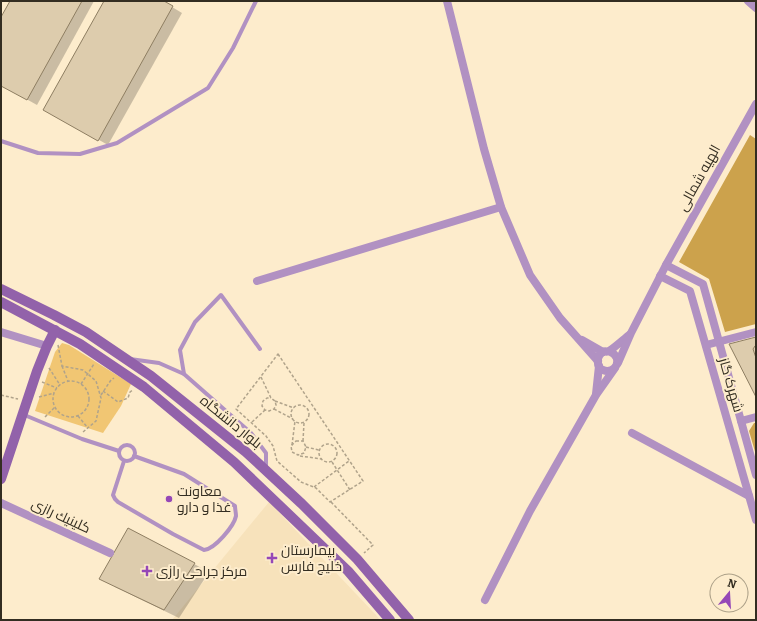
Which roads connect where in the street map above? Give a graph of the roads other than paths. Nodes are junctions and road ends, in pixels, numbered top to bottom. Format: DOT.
graph roads {
  1 [pos="256,1"];
  2 [pos="447,1"];
  3 [pos="748,1"];
  4 [pos="756,8"];
  5 [pos="756,104"];
  6 [pos="1,141"];
  7 [pos="501,207"];
  8 [pos="666,265"];
  9 [pos="660,276"];
  10 [pos="257,281"];
  11 [pos="1,289"];
  12 [pos="1,302"];
  13 [pos="55,330"];
  14 [pos="1,332"];
  15 [pos="756,332"];
  16 [pos="631,333"];
  17 [pos="578,338"];
  18 [pos="719,342"];
  19 [pos="47,346"];
  20 [pos="706,346"];
  21 [pos="260,349"];
  22 [pos="606,351"];
  23 [pos="124,358"];
  24 [pos="598,364"];
  25 [pos="616,366"];
  26 [pos="184,374"];
  27 [pos="596,395"];
  28 [pos="22,414"];
  29 [pos="756,417"];
  30 [pos="741,421"];
  31 [pos="632,433"];
  32 [pos="119,451"];
  33 [pos="134,456"];
  34 [pos="124,461"];
  35 [pos="266,470"];
  36 [pos="756,475"];
  37 [pos="1,479"];
  38 [pos="749,496"];
  39 [pos="1,503"];
  40 [pos="756,520"];
  41 [pos="110,553"];
  42 [pos="485,600"];
  43 [pos="390,620"];
  44 [pos="409,620"];
  1 -- 6 [label="lane"];
  2 -- 7 [label="street"];
  3 -- 4 [label="street"];
  5 -- 8 [label="street, الهیه شمالی"];
  7 -- 10 [label="street"];
  7 -- 17 [label="street"];
  8 -- 9 [label="street, الهیه شمالی"];
  8 -- 18 [label="street, شهرک گاز"];
  9 -- 16 [label="street, الهیه شمالی"];
  9 -- 20 [label="street, شهرک گاز"];
  11 -- 23 [label="main road, بلوار دانشگاه"];
  12 -- 13 [label="main road, بلوار دانشگاه"];
  13 -- 19 [label="main road"];
  13 -- 43 [label="main road, بلوار دانشگاه"];
  14 -- 19 [label="street"];
  15 -- 18 [label="street"];
  16 -- 22 [label="street"];
  16 -- 25 [label="street, الهیه شمالی"];
  17 -- 22 [label="street"];
  17 -- 24 [label="street"];
  18 -- 20 [label="street"];
  18 -- 30 [label="street, شهرک گاز"];
  19 -- 28 [label="main road"];
  20 -- 38 [label="street, شهرک گاز"];
  21 -- 26 [label="lane"];
  22 -- 24 [label="street"];
  22 -- 25 [label="street"];
  23 -- 26 [label="lane"];
  23 -- 35 [label="main road, بلوار دانشگاه"];
  24 -- 25 [label="street"];
  24 -- 27 [label="street"];
  25 -- 27 [label="street, الهیه شمالی"];
  26 -- 35 [label="lane"];
  27 -- 42 [label="street"];
  28 -- 32 [label="lane"];
  28 -- 37 [label="main road"];
  29 -- 30 [label="street, شهرک گاز"];
  30 -- 36 [label="street, شهرک گاز"];
  31 -- 38 [label="street"];
  32 -- 33 [label="lane"];
  32 -- 34 [label="lane"];
  33 -- 34 [label="lane"];
  33 -- 34 [label="lane"];
  35 -- 44 [label="main road, بلوار دانشگاه"];
  38 -- 40 [label="street, شهرک گاز"];
  39 -- 41 [label="street, كلينيك رازی"];
}
